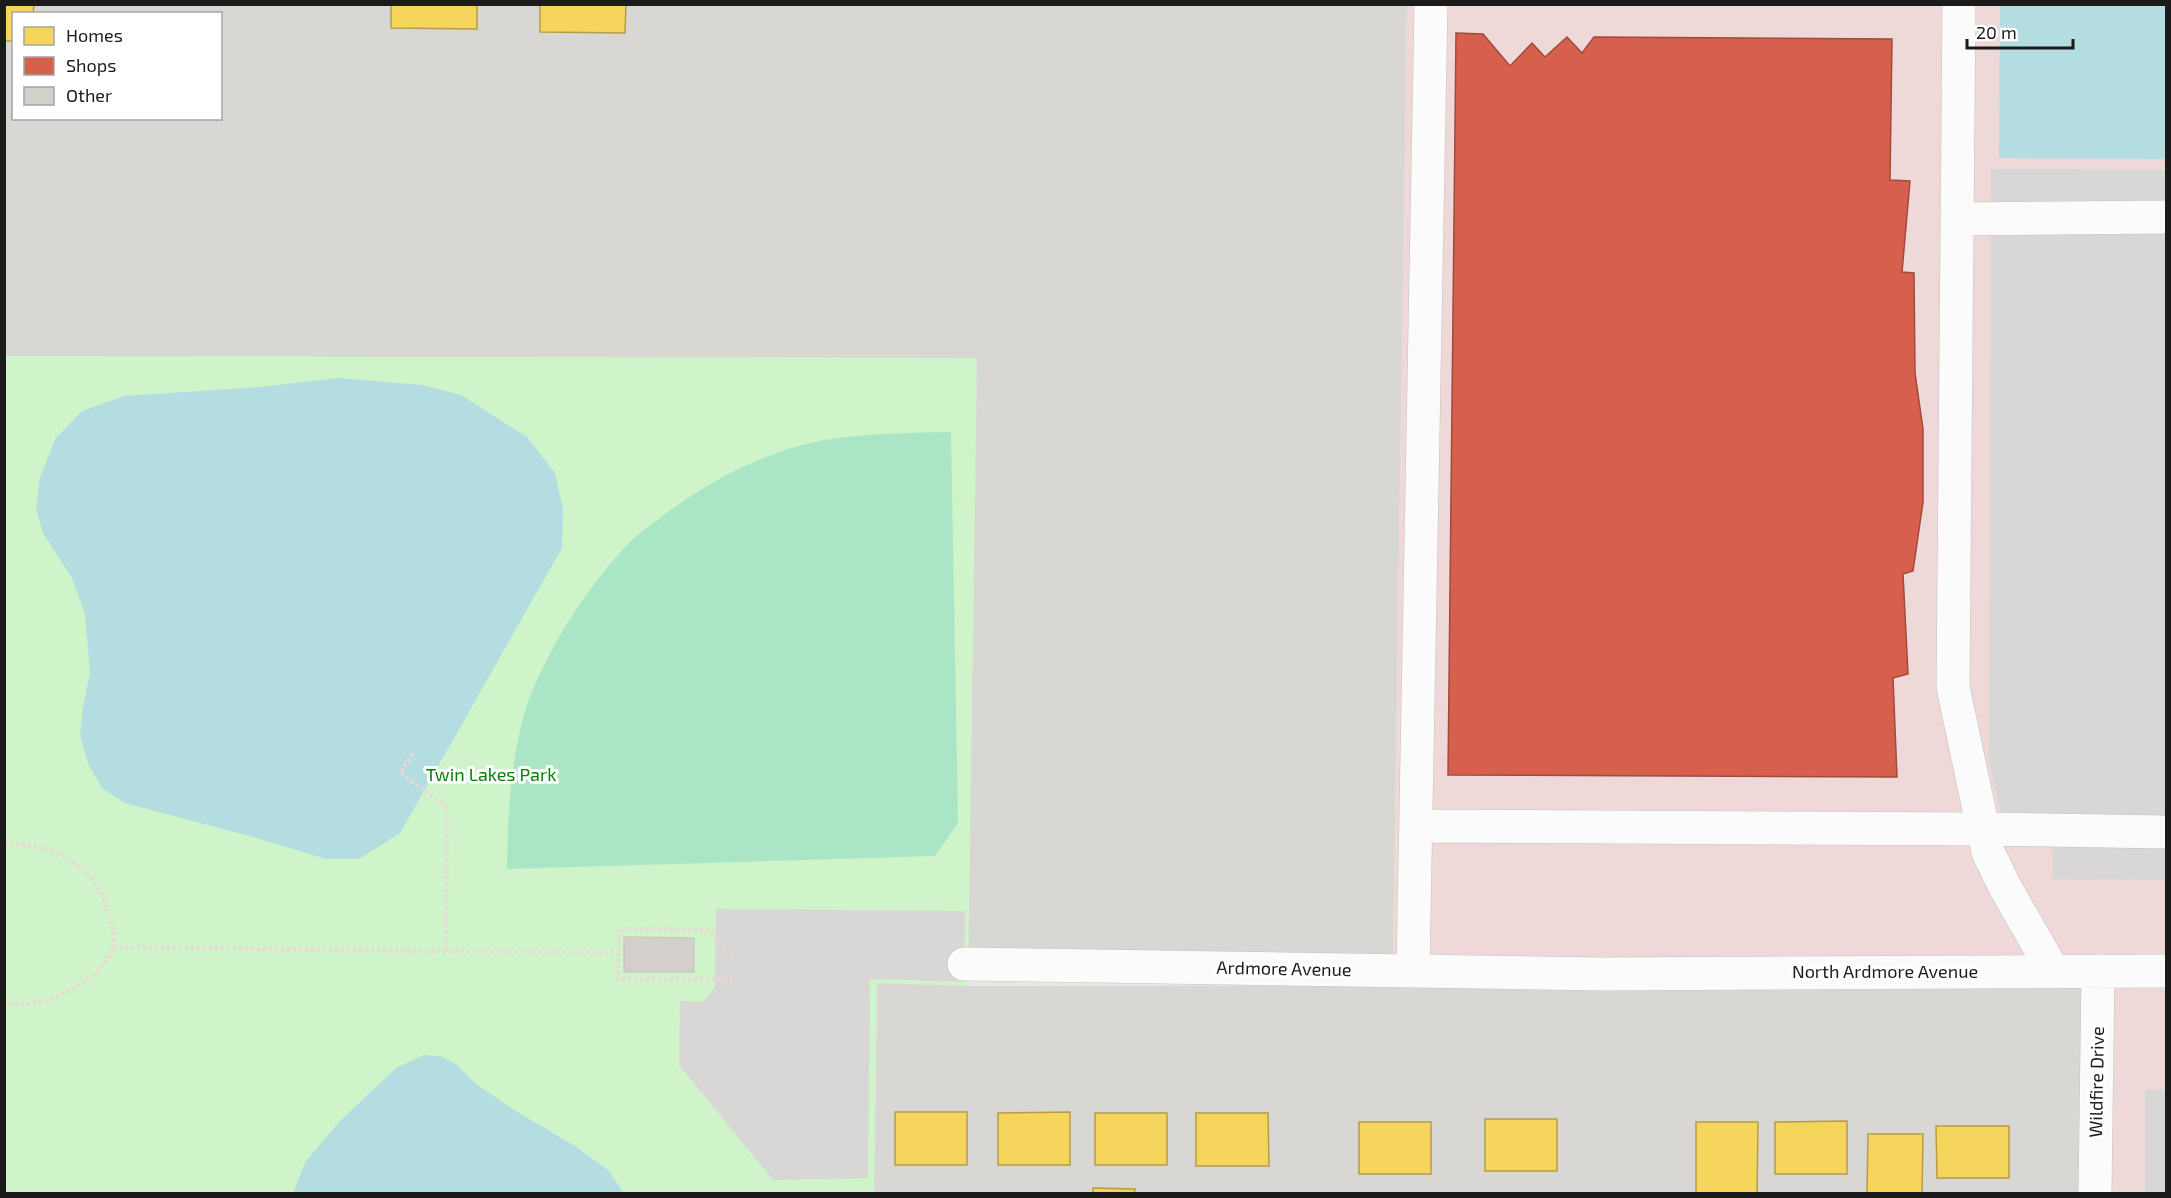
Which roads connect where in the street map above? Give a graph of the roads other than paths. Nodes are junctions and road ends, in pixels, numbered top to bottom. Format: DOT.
graph roads {
  1 [pos="1431,4"];
  2 [pos="1959,4"];
  3 [pos="2166,217"];
  4 [pos="1957,219"];
  5 [pos="1416,826"];
  6 [pos="1982,829"];
  7 [pos="2166,832"];
  8 [pos="964,964"];
  9 [pos="1413,971"];
  10 [pos="2053,971"];
  11 [pos="2098,971"];
  12 [pos="2166,971"];
  13 [pos="1604,974"];
  14 [pos="2095,1194"];
  1 -- 5 [label="street"];
  2 -- 4 [label="street"];
  3 -- 4 [label="street"];
  4 -- 6 [label="street"];
  5 -- 6 [label="street"];
  5 -- 9 [label="street"];
  6 -- 7 [label="street"];
  6 -- 10 [label="street"];
  8 -- 9 [label="street, Ardmore Avenue"];
  9 -- 13 [label="street, Ardmore Avenue"];
  10 -- 11 [label="street, North Ardmore Avenue"];
  10 -- 13 [label="street, North Ardmore Avenue"];
  11 -- 12 [label="street, North Ardmore Avenue"];
  11 -- 14 [label="street, Wildfire Drive"];
}
